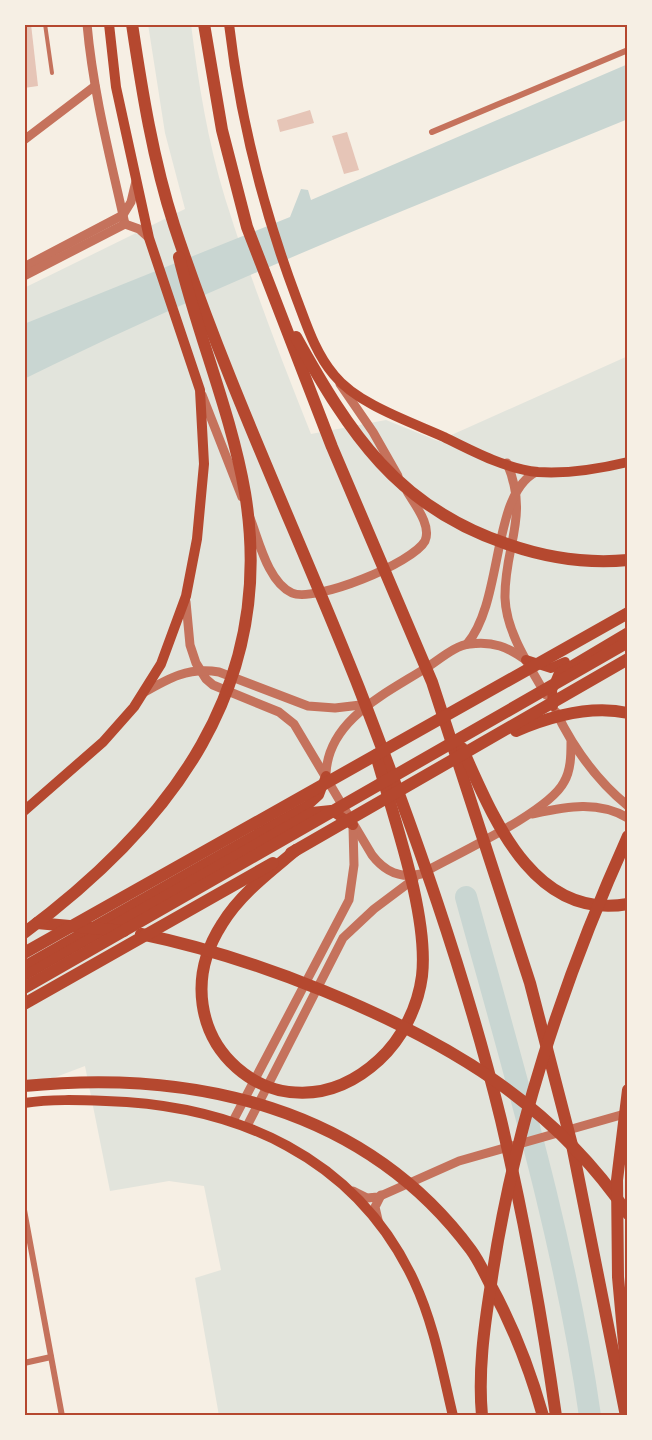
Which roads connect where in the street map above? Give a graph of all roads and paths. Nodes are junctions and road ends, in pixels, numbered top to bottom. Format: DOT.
graph roads {
  1 [pos="45,24"];
  2 [pos="87,24"];
  3 [pos="109,24"];
  4 [pos="132,24"];
  5 [pos="204,24"];
  6 [pos="229,24"];
  7 [pos="628,50"];
  8 [pos="52,73"];
  9 [pos="95,86"];
  10 [pos="432,132"];
  11 [pos="24,140"];
  12 [pos="136,179"];
  13 [pos="124,219"];
  14 [pos="173,223"];
  15 [pos="149,238"];
  16 [pos="24,267"];
  17 [pos="24,276"];
  18 [pos="274,299"];
  19 [pos="334,376"];
  20 [pos="200,390"];
  21 [pos="628,462"];
  22 [pos="507,463"];
  23 [pos="536,472"];
  24 [pos="516,489"];
  25 [pos="628,560"];
  26 [pos="186,596"];
  27 [pos="628,613"];
  28 [pos="628,626"];
  29 [pos="628,632"];
  30 [pos="628,642"];
  31 [pos="467,644"];
  32 [pos="628,659"];
  33 [pos="526,660"];
  34 [pos="200,671"];
  35 [pos="432,682"];
  36 [pos="358,687"];
  37 [pos="142,694"];
  38 [pos="369,704"];
  39 [pos="553,706"];
  40 [pos="628,713"];
  41 [pos="571,742"];
  42 [pos="477,748"];
  43 [pos="326,776"];
  44 [pos="628,806"];
  45 [pos="24,811"];
  46 [pos="527,815"];
  47 [pos="628,818"];
  48 [pos="353,825"];
  49 [pos="628,836"];
  50 [pos="296,850"];
  51 [pos="421,874"];
  52 [pos="628,904"];
  53 [pos="24,923"];
  54 [pos="24,933"];
  55 [pos="24,953"];
  56 [pos="24,966"];
  57 [pos="24,976"];
  58 [pos="24,988"];
  59 [pos="24,1004"];
  60 [pos="24,1086"];
  61 [pos="628,1090"];
  62 [pos="24,1103"];
  63 [pos="628,1108"];
  64 [pos="628,1113"];
  65 [pos="233,1121"];
  66 [pos="248,1126"];
  67 [pos="560,1129"];
  68 [pos="349,1189"];
  69 [pos="378,1197"];
  70 [pos="24,1210"];
  71 [pos="628,1214"];
  72 [pos="380,1224"];
  73 [pos="51,1357"];
  74 [pos="24,1363"];
  75 [pos="628,1387"];
  76 [pos="62,1416"];
  77 [pos="453,1416"];
  78 [pos="482,1416"];
  79 [pos="543,1416"];
  80 [pos="556,1416"];
  81 [pos="626,1416"];
  1 -- 8 [label="lane"];
  2 -- 9 [label="street"];
  3 -- 12 [label="main road"];
  4 -- 14 [label="highway"];
  5 -- 18 [label="highway"];
  6 -- 19 [label="main road"];
  7 -- 10 [label="street"];
  9 -- 11 [label="street"];
  9 -- 13 [label="street"];
  12 -- 13 [label="street"];
  12 -- 15 [label="main road"];
  13 -- 15 [label="street"];
  13 -- 16 [label="street"];
  13 -- 17 [label="street"];
  14 -- 36 [label="highway"];
  14 -- 54 [label="highway"];
  15 -- 20 [label="main road"];
  18 -- 25 [label="highway"];
  18 -- 35 [label="highway"];
  19 -- 20 [label="street"];
  19 -- 22 [label="main road"];
  20 -- 26 [label="main road"];
  21 -- 23 [label="main road"];
  22 -- 23 [label="main road"];
  22 -- 24 [label="street"];
  23 -- 24 [label="street"];
  24 -- 31 [label="street"];
  24 -- 33 [label="street"];
  26 -- 34 [label="street"];
  26 -- 37 [label="main road"];
  27 -- 55 [label="highway"];
  28 -- 33 [label="main road"];
  29 -- 39 [label="main road"];
  30 -- 58 [label="highway"];
  31 -- 33 [label="street"];
  31 -- 38 [label="street"];
  32 -- 42 [label="highway"];
  33 -- 39 [label="street"];
  34 -- 37 [label="street"];
  34 -- 38 [label="street"];
  34 -- 43 [label="street"];
  35 -- 52 [label="highway"];
  35 -- 81 [label="highway"];
  36 -- 50 [label="highway"];
  36 -- 80 [label="highway"];
  37 -- 45 [label="main road"];
  38 -- 43 [label="street"];
  39 -- 41 [label="street"];
  40 -- 42 [label="highway"];
  41 -- 44 [label="street"];
  41 -- 46 [label="street"];
  42 -- 50 [label="highway"];
  43 -- 48 [label="street"];
  43 -- 56 [label="main road"];
  46 -- 47 [label="street"];
  46 -- 51 [label="street"];
  48 -- 51 [label="street"];
  48 -- 57 [label="main road"];
  48 -- 65 [label="street"];
  49 -- 78 [label="highway"];
  50 -- 59 [label="highway"];
  51 -- 66 [label="street"];
  53 -- 71 [label="highway"];
  60 -- 79 [label="highway"];
  61 -- 75 [label="highway"];
  62 -- 65 [label="main road"];
  63 -- 67 [label="street"];
  64 -- 67 [label="street"];
  65 -- 66 [label="main road"];
  66 -- 68 [label="main road"];
  67 -- 69 [label="street"];
  68 -- 69 [label="street"];
  68 -- 72 [label="main road"];
  69 -- 72 [label="street"];
  70 -- 73 [label="street"];
  72 -- 77 [label="main road"];
  73 -- 74 [label="street"];
  73 -- 76 [label="street"];
}
